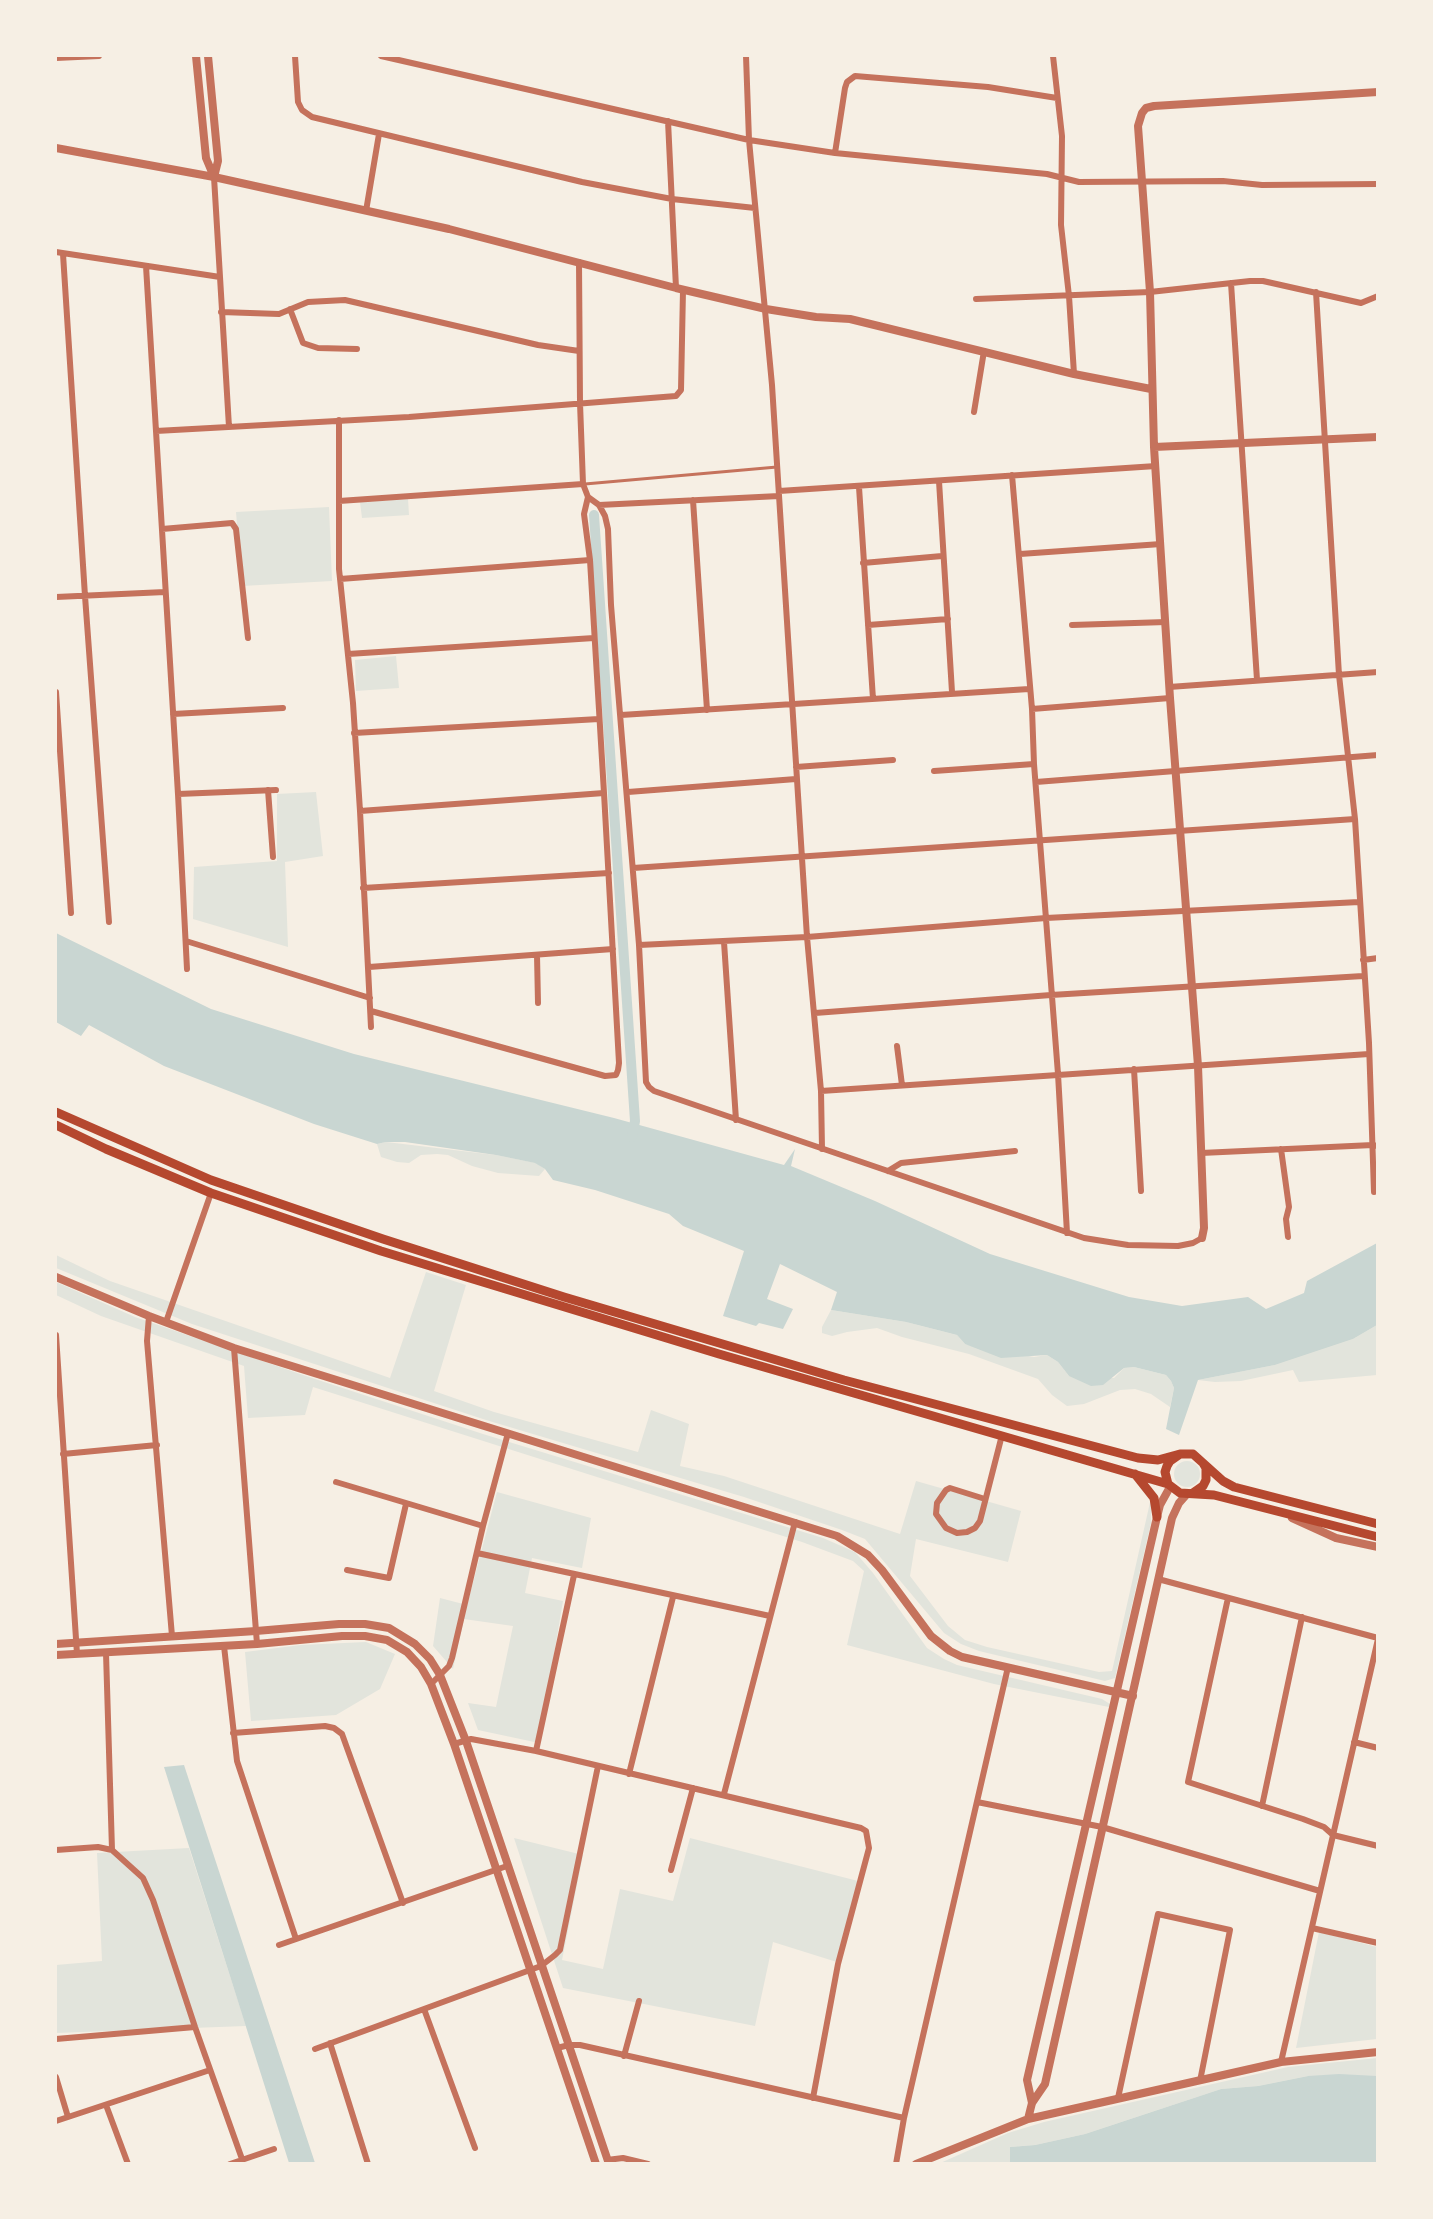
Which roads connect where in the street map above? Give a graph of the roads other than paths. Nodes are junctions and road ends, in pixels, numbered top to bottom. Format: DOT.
graph roads {
  1 [pos="99,56"];
  2 [pos="196,56"];
  3 [pos="208,56"];
  4 [pos="295,56"];
  5 [pos="381,56"];
  6 [pos="746,56"];
  7 [pos="1053,56"];
  8 [pos="56,58"];
  9 [pos="1377,92"];
  10 [pos="1057,98"];
  11 [pos="668,121"];
  12 [pos="379,134"];
  13 [pos="749,140"];
  14 [pos="56,148"];
  15 [pos="835,153"];
  16 [pos="214,177"];
  17 [pos="1063,178"];
  18 [pos="1143,183"];
  19 [pos="1377,184"];
  20 [pos="672,199"];
  21 [pos="755,207"];
  22 [pos="366,211"];
  23 [pos="56,252"];
  24 [pos="63,254"];
  25 [pos="579,262"];
  26 [pos="146,266"];
  27 [pos="220,277"];
  28 [pos="1231,283"];
  29 [pos="679,289"];
  30 [pos="1150,292"];
  31 [pos="1316,292"];
  32 [pos="1069,296"];
  33 [pos="1377,296"];
  34 [pos="976,299"];
  35 [pos="290,309"];
  36 [pos="766,309"];
  37 [pos="221,312"];
  38 [pos="357,349"];
  39 [pos="579,351"];
  40 [pos="984,351"];
  41 [pos="1074,374"];
  42 [pos="1151,389"];
  43 [pos="580,403"];
  44 [pos="974,412"];
  45 [pos="339,420"];
  46 [pos="229,427"];
  47 [pos="156,431"];
  48 [pos="1377,437"];
  49 [pos="1325,440"];
  50 [pos="1241,444"];
  51 [pos="1154,447"];
  52 [pos="1156,466"];
  53 [pos="777,467"];
  54 [pos="1012,475"];
  55 [pos="939,481"];
  56 [pos="583,484"];
  57 [pos="859,486"];
  58 [pos="779,494"];
  59 [pos="588,497"];
  60 [pos="693,500"];
  61 [pos="339,501"];
  62 [pos="599,505"];
  63 [pos="162,529"];
  64 [pos="1161,544"];
  65 [pos="1020,554"];
  66 [pos="942,556"];
  67 [pos="590,560"];
  68 [pos="863,564"];
  69 [pos="340,579"];
  70 [pos="165,592"];
  71 [pos="85,596"];
  72 [pos="56,597"];
  73 [pos="948,619"];
  74 [pos="1166,622"];
  75 [pos="868,625"];
  76 [pos="1072,625"];
  77 [pos="248,638"];
  78 [pos="594,638"];
  79 [pos="348,654"];
  80 [pos="1377,672"];
  81 [pos="1339,675"];
  82 [pos="1257,681"];
  83 [pos="1169,687"];
  84 [pos="1029,688"];
  85 [pos="56,692"];
  86 [pos="952,692"];
  87 [pos="1170,698"];
  88 [pos="873,699"];
  89 [pos="792,703"];
  90 [pos="283,708"];
  91 [pos="1032,708"];
  92 [pos="707,710"];
  93 [pos="173,714"];
  94 [pos="621,715"];
  95 [pos="599,719"];
  96 [pos="354,733"];
  97 [pos="57,748"];
  98 [pos="1377,755"];
  99 [pos="1346,756"];
  100 [pos="893,760"];
  101 [pos="1034,764"];
  102 [pos="796,767"];
  103 [pos="934,771"];
  104 [pos="1175,772"];
  105 [pos="796,779"];
  106 [pos="1036,782"];
  107 [pos="268,790"];
  108 [pos="276,790"];
  109 [pos="628,792"];
  110 [pos="604,793"];
  111 [pos="178,794"];
  112 [pos="360,811"];
  113 [pos="1355,819"];
  114 [pos="1179,832"];
  115 [pos="1039,842"];
  116 [pos="273,857"];
  117 [pos="803,858"];
  118 [pos="633,868"];
  119 [pos="609,873"];
  120 [pos="363,888"];
  121 [pos="1359,902"];
  122 [pos="1186,911"];
  123 [pos="71,913"];
  124 [pos="1046,918"];
  125 [pos="109,922"];
  126 [pos="807,937"];
  127 [pos="186,941"];
  128 [pos="724,942"];
  129 [pos="639,945"];
  130 [pos="613,949"];
  131 [pos="537,955"];
  132 [pos="1377,958"];
  133 [pos="1363,960"];
  134 [pos="369,967"];
  135 [pos="187,969"];
  136 [pos="1363,976"];
  137 [pos="1192,988"];
  138 [pos="1051,995"];
  139 [pos="370,998"];
  140 [pos="538,1003"];
  141 [pos="371,1011"];
  142 [pos="815,1013"];
  143 [pos="371,1027"];
  144 [pos="1377,1042"];
  145 [pos="1369,1043"];
  146 [pos="897,1046"];
  147 [pos="1369,1054"];
  148 [pos="1198,1066"];
  149 [pos="1134,1069"];
  150 [pos="1058,1074"];
  151 [pos="902,1085"];
  152 [pos="820,1091"];
  153 [pos="56,1112"];
  154 [pos="736,1120"];
  155 [pos="56,1125"];
  156 [pos="1375,1145"];
  157 [pos="822,1149"];
  158 [pos="1281,1149"];
  159 [pos="1015,1151"];
  160 [pos="1201,1153"];
  161 [pos="888,1171"];
  162 [pos="1141,1191"];
  163 [pos="1374,1192"];
  164 [pos="211,1193"];
  165 [pos="1067,1233"];
  166 [pos="1288,1237"];
  167 [pos="1202,1238"];
  168 [pos="56,1277"];
  169 [pos="149,1316"];
  170 [pos="166,1322"];
  171 [pos="56,1335"];
  172 [pos="234,1348"];
  173 [pos="58,1426"];
  174 [pos="508,1433"];
  175 [pos="1002,1435"];
  176 [pos="157,1445"];
  177 [pos="63,1454"];
  178 [pos="1180,1454"];
  179 [pos="1203,1462"];
  180 [pos="1135,1474"];
  181 [pos="336,1482"];
  182 [pos="1169,1485"];
  183 [pos="1190,1494"];
  184 [pos="985,1499"];
  185 [pos="406,1504"];
  186 [pos="1274,1510"];
  187 [pos="1157,1516"];
  188 [pos="795,1522"];
  189 [pos="1377,1524"];
  190 [pos="483,1526"];
  191 [pos="1377,1536"];
  192 [pos="1377,1547"];
  193 [pos="477,1553"];
  194 [pos="347,1570"];
  195 [pos="574,1575"];
  196 [pos="1158,1579"];
  197 [pos="673,1597"];
  198 [pos="1228,1598"];
  199 [pos="770,1616"];
  200 [pos="1302,1617"];
  201 [pos="255,1631"];
  202 [pos="172,1636"];
  203 [pos="1377,1639"];
  204 [pos="76,1642"];
  205 [pos="56,1644"];
  206 [pos="256,1644"];
  207 [pos="224,1646"];
  208 [pos="1376,1649"];
  209 [pos="105,1653"];
  210 [pos="77,1654"];
  211 [pos="56,1655"];
  212 [pos="1008,1667"];
  213 [pos="440,1675"];
  214 [pos="431,1684"];
  215 [pos="1116,1691"];
  216 [pos="1133,1696"];
  217 [pos="233,1733"];
  218 [pos="466,1741"];
  219 [pos="1354,1742"];
  220 [pos="454,1744"];
  221 [pos="1377,1748"];
  222 [pos="536,1751"];
  223 [pos="598,1766"];
  224 [pos="629,1773"];
  225 [pos="693,1788"];
  226 [pos="724,1794"];
  227 [pos="977,1802"];
  228 [pos="1262,1806"];
  229 [pos="1085,1824"];
  230 [pos="1102,1827"];
  231 [pos="1333,1835"];
  232 [pos="1377,1846"];
  233 [pos="56,1850"];
  234 [pos="112,1850"];
  235 [pos="507,1866"];
  236 [pos="497,1869"];
  237 [pos="671,1870"];
  238 [pos="1320,1891"];
  239 [pos="403,1903"];
  240 [pos="1312,1928"];
  241 [pos="296,1938"];
  242 [pos="1377,1943"];
  243 [pos="279,1945"];
  244 [pos="541,1966"];
  245 [pos="530,1970"];
  246 [pos="639,2001"];
  247 [pos="424,2009"];
  248 [pos="195,2027"];
  249 [pos="56,2040"];
  250 [pos="330,2043"];
  251 [pos="569,2045"];
  252 [pos="557,2048"];
  253 [pos="315,2049"];
  254 [pos="1377,2052"];
  255 [pos="624,2056"];
  256 [pos="1281,2062"];
  257 [pos="210,2070"];
  258 [pos="56,2077"];
  259 [pos="1200,2081"];
  260 [pos="813,2098"];
  261 [pos="1118,2098"];
  262 [pos="1032,2103"];
  263 [pos="106,2105"];
  264 [pos="68,2117"];
  265 [pos="904,2118"];
  266 [pos="1028,2119"];
  267 [pos="56,2121"];
  268 [pos="475,2148"];
  269 [pos="274,2149"];
  270 [pos="242,2159"];
  271 [pos="608,2162"];
  272 [pos="128,2163"];
  273 [pos="230,2163"];
  274 [pos="368,2163"];
  275 [pos="596,2163"];
  276 [pos="648,2163"];
  277 [pos="896,2163"];
  278 [pos="916,2163"];
  1 -- 8 [label="street"];
  2 -- 16 [label="street"];
  3 -- 16 [label="street"];
  4 -- 12 [label="street"];
  5 -- 11 [label="street"];
  6 -- 13 [label="street"];
  7 -- 10 [label="street"];
  9 -- 18 [label="street"];
  10 -- 15 [label="street"];
  10 -- 17 [label="street"];
  11 -- 13 [label="street"];
  11 -- 20 [label="street"];
  12 -- 20 [label="street"];
  12 -- 22 [label="street"];
  13 -- 15 [label="street"];
  13 -- 21 [label="street"];
  14 -- 16 [label="street"];
  15 -- 17 [label="street"];
  16 -- 22 [label="street"];
  16 -- 27 [label="street"];
  17 -- 18 [label="street"];
  17 -- 32 [label="street"];
  18 -- 19 [label="street"];
  18 -- 30 [label="street"];
  20 -- 21 [label="street"];
  20 -- 29 [label="street"];
  21 -- 36 [label="street"];
  22 -- 25 [label="street"];
  23 -- 24 [label="street"];
  24 -- 26 [label="street"];
  24 -- 71 [label="street"];
  25 -- 29 [label="street"];
  25 -- 39 [label="street"];
  26 -- 27 [label="street"];
  26 -- 47 [label="street"];
  27 -- 37 [label="street"];
  28 -- 30 [label="street"];
  28 -- 31 [label="street"];
  28 -- 50 [label="street"];
  29 -- 36 [label="street"];
  29 -- 43 [label="street"];
  30 -- 32 [label="street"];
  30 -- 42 [label="street"];
  31 -- 33 [label="street"];
  31 -- 49 [label="street"];
  32 -- 34 [label="street"];
  32 -- 41 [label="street"];
  35 -- 37 [label="street"];
  35 -- 38 [label="street"];
  35 -- 39 [label="street"];
  36 -- 40 [label="street"];
  36 -- 53 [label="street"];
  37 -- 46 [label="street"];
  39 -- 43 [label="street"];
  40 -- 41 [label="street"];
  40 -- 44 [label="street"];
  41 -- 42 [label="street"];
  42 -- 51 [label="street"];
  43 -- 45 [label="street"];
  43 -- 56 [label="street"];
  45 -- 46 [label="street"];
  45 -- 61 [label="street"];
  46 -- 47 [label="street"];
  47 -- 63 [label="street"];
  48 -- 49 [label="street"];
  49 -- 50 [label="street"];
  49 -- 81 [label="street"];
  50 -- 51 [label="street"];
  50 -- 82 [label="street"];
  51 -- 52 [label="street"];
  52 -- 54 [label="street"];
  52 -- 64 [label="street"];
  53 -- 56 [label="lane"];
  53 -- 58 [label="street"];
  54 -- 55 [label="street"];
  54 -- 65 [label="street"];
  55 -- 57 [label="street"];
  55 -- 66 [label="street"];
  56 -- 59 [label="street"];
  56 -- 61 [label="street"];
  57 -- 58 [label="street"];
  57 -- 68 [label="street"];
  58 -- 60 [label="street"];
  58 -- 89 [label="street"];
  59 -- 62 [label="street"];
  59 -- 67 [label="street"];
  60 -- 62 [label="street"];
  60 -- 92 [label="street"];
  61 -- 69 [label="street"];
  62 -- 94 [label="street"];
  63 -- 70 [label="street"];
  63 -- 77 [label="street"];
  64 -- 65 [label="street"];
  64 -- 74 [label="street"];
  65 -- 84 [label="street"];
  66 -- 68 [label="street"];
  66 -- 73 [label="street"];
  67 -- 69 [label="street"];
  67 -- 78 [label="street"];
  68 -- 75 [label="street"];
  69 -- 79 [label="street"];
  70 -- 71 [label="street"];
  70 -- 93 [label="street"];
  71 -- 72 [label="street"];
  71 -- 125 [label="street"];
  73 -- 75 [label="street"];
  73 -- 86 [label="street"];
  74 -- 76 [label="street"];
  74 -- 83 [label="street"];
  75 -- 88 [label="street"];
  78 -- 79 [label="street"];
  78 -- 95 [label="street"];
  79 -- 96 [label="street"];
  80 -- 81 [label="street"];
  81 -- 82 [label="street"];
  81 -- 99 [label="street"];
  82 -- 83 [label="street"];
  83 -- 87 [label="street"];
  84 -- 86 [label="street"];
  84 -- 91 [label="street"];
  85 -- 97 [label="street"];
  86 -- 88 [label="street"];
  87 -- 91 [label="street"];
  87 -- 104 [label="street"];
  88 -- 89 [label="street"];
  89 -- 92 [label="street"];
  89 -- 102 [label="street"];
  90 -- 93 [label="street"];
  91 -- 101 [label="street"];
  92 -- 94 [label="street"];
  93 -- 111 [label="street"];
  94 -- 109 [label="street"];
  95 -- 96 [label="street"];
  95 -- 110 [label="street"];
  96 -- 112 [label="street"];
  97 -- 123 [label="street"];
  98 -- 99 [label="street"];
  99 -- 104 [label="street"];
  99 -- 113 [label="street"];
  100 -- 102 [label="street"];
  101 -- 103 [label="street"];
  101 -- 106 [label="street"];
  102 -- 105 [label="street"];
  104 -- 106 [label="street"];
  104 -- 114 [label="street"];
  105 -- 109 [label="street"];
  105 -- 117 [label="street"];
  106 -- 115 [label="street"];
  107 -- 108 [label="street"];
  107 -- 111 [label="street"];
  107 -- 116 [label="street"];
  109 -- 118 [label="street"];
  110 -- 112 [label="street"];
  110 -- 119 [label="street"];
  111 -- 127 [label="street"];
  112 -- 120 [label="street"];
  113 -- 114 [label="street"];
  113 -- 121 [label="street"];
  114 -- 115 [label="street"];
  114 -- 122 [label="street"];
  115 -- 117 [label="street"];
  115 -- 124 [label="street"];
  117 -- 118 [label="street"];
  117 -- 126 [label="street"];
  118 -- 129 [label="street"];
  119 -- 120 [label="street"];
  119 -- 130 [label="street"];
  120 -- 134 [label="street"];
  121 -- 122 [label="street"];
  121 -- 133 [label="street"];
  122 -- 124 [label="street"];
  122 -- 137 [label="street"];
  124 -- 126 [label="street"];
  124 -- 138 [label="street"];
  126 -- 128 [label="street"];
  126 -- 142 [label="street"];
  127 -- 135 [label="street"];
  127 -- 139 [label="street"];
  128 -- 129 [label="street"];
  128 -- 154 [label="street"];
  129 -- 154 [label="street"];
  130 -- 131 [label="street"];
  130 -- 141 [label="street"];
  131 -- 134 [label="street"];
  131 -- 140 [label="street"];
  132 -- 133 [label="street"];
  133 -- 136 [label="street"];
  134 -- 139 [label="street"];
  136 -- 137 [label="street"];
  136 -- 145 [label="street"];
  137 -- 138 [label="street"];
  137 -- 148 [label="street"];
  138 -- 142 [label="street"];
  138 -- 150 [label="street"];
  139 -- 141 [label="street"];
  141 -- 143 [label="street"];
  142 -- 152 [label="street"];
  144 -- 145 [label="street"];
  145 -- 147 [label="street"];
  146 -- 151 [label="street"];
  147 -- 148 [label="street"];
  147 -- 156 [label="street"];
  148 -- 149 [label="street"];
  148 -- 160 [label="street"];
  149 -- 150 [label="street"];
  149 -- 162 [label="street"];
  150 -- 151 [label="street"];
  150 -- 165 [label="street"];
  151 -- 152 [label="street"];
  152 -- 157 [label="street"];
  153 -- 178 [label="main road"];
  154 -- 157 [label="street"];
  155 -- 164 [label="main road"];
  156 -- 158 [label="street"];
  156 -- 163 [label="street"];
  157 -- 161 [label="street"];
  158 -- 160 [label="street"];
  158 -- 166 [label="street"];
  159 -- 161 [label="street"];
  160 -- 167 [label="street"];
  161 -- 165 [label="street"];
  164 -- 170 [label="street"];
  164 -- 175 [label="main road"];
  165 -- 167 [label="street"];
  168 -- 169 [label="street"];
  169 -- 170 [label="street"];
  169 -- 176 [label="street"];
  170 -- 172 [label="street"];
  171 -- 173 [label="street"];
  172 -- 174 [label="street"];
  172 -- 201 [label="street"];
  173 -- 177 [label="street"];
  174 -- 188 [label="street"];
  174 -- 190 [label="street"];
  175 -- 180 [label="main road"];
  175 -- 184 [label="street"];
  176 -- 177 [label="street"];
  176 -- 202 [label="street"];
  177 -- 204 [label="street"];
  178 -- 179 [label="main road"];
  178 -- 182 [label="main road"];
  179 -- 183 [label="main road"];
  179 -- 189 [label="main road"];
  180 -- 182 [label="main road"];
  180 -- 187 [label="main road"];
  181 -- 185 [label="street"];
  182 -- 183 [label="main road"];
  182 -- 187 [label="street"];
  183 -- 186 [label="main road"];
  183 -- 196 [label="street"];
  184 -- 184 [label="street"];
  185 -- 190 [label="street"];
  185 -- 194 [label="street"];
  186 -- 191 [label="main road"];
  186 -- 192 [label="street"];
  187 -- 215 [label="street"];
  188 -- 199 [label="street"];
  188 -- 212 [label="street"];
  190 -- 193 [label="street"];
  193 -- 195 [label="street"];
  193 -- 213 [label="street"];
  195 -- 197 [label="street"];
  195 -- 222 [label="street"];
  196 -- 198 [label="street"];
  196 -- 216 [label="street"];
  197 -- 199 [label="street"];
  197 -- 224 [label="street"];
  198 -- 200 [label="street"];
  198 -- 228 [label="street"];
  199 -- 226 [label="street"];
  200 -- 203 [label="street"];
  200 -- 228 [label="street"];
  201 -- 202 [label="street"];
  201 -- 206 [label="street"];
  201 -- 213 [label="street"];
  202 -- 204 [label="street"];
  203 -- 208 [label="street"];
  204 -- 205 [label="street"];
  204 -- 210 [label="street"];
  206 -- 207 [label="street"];
  206 -- 214 [label="street"];
  207 -- 209 [label="street"];
  207 -- 217 [label="street"];
  208 -- 219 [label="street"];
  209 -- 210 [label="street"];
  209 -- 234 [label="street"];
  210 -- 211 [label="street"];
  212 -- 215 [label="street"];
  212 -- 227 [label="street"];
  213 -- 214 [label="street"];
  213 -- 218 [label="street"];
  214 -- 220 [label="street"];
  215 -- 216 [label="street"];
  215 -- 229 [label="street"];
  216 -- 230 [label="street"];
  217 -- 239 [label="street"];
  217 -- 241 [label="street"];
  218 -- 220 [label="street"];
  218 -- 222 [label="street"];
  218 -- 235 [label="street"];
  219 -- 221 [label="street"];
  219 -- 231 [label="street"];
  220 -- 236 [label="street"];
  222 -- 223 [label="street"];
  223 -- 224 [label="street"];
  223 -- 244 [label="street"];
  224 -- 225 [label="street"];
  225 -- 226 [label="street"];
  225 -- 237 [label="street"];
  226 -- 260 [label="street"];
  227 -- 229 [label="street"];
  227 -- 265 [label="street"];
  228 -- 231 [label="street"];
  229 -- 230 [label="street"];
  229 -- 262 [label="street"];
  230 -- 238 [label="street"];
  230 -- 262 [label="street"];
  231 -- 232 [label="street"];
  231 -- 238 [label="street"];
  233 -- 234 [label="street"];
  234 -- 248 [label="street"];
  235 -- 236 [label="street"];
  235 -- 244 [label="street"];
  236 -- 239 [label="street"];
  236 -- 245 [label="street"];
  238 -- 240 [label="street"];
  239 -- 241 [label="street"];
  240 -- 242 [label="street"];
  240 -- 256 [label="street"];
  241 -- 243 [label="street"];
  244 -- 245 [label="street"];
  244 -- 251 [label="street"];
  245 -- 247 [label="street"];
  245 -- 252 [label="street"];
  246 -- 255 [label="street"];
  247 -- 250 [label="street"];
  247 -- 268 [label="street"];
  248 -- 249 [label="street"];
  248 -- 257 [label="street"];
  250 -- 253 [label="street"];
  250 -- 274 [label="street"];
  251 -- 252 [label="street"];
  251 -- 255 [label="street"];
  251 -- 271 [label="street"];
  252 -- 275 [label="street"];
  254 -- 256 [label="street"];
  255 -- 260 [label="street"];
  256 -- 259 [label="street"];
  257 -- 263 [label="street"];
  257 -- 270 [label="street"];
  258 -- 264 [label="street"];
  259 -- 261 [label="street"];
  259 -- 261 [label="street"];
  260 -- 265 [label="street"];
  261 -- 266 [label="street"];
  262 -- 266 [label="street"];
  263 -- 264 [label="street"];
  263 -- 272 [label="street"];
  264 -- 267 [label="street"];
  265 -- 277 [label="street"];
  266 -- 278 [label="street"];
  269 -- 270 [label="street"];
  270 -- 273 [label="street"];
  271 -- 276 [label="street"];
}
